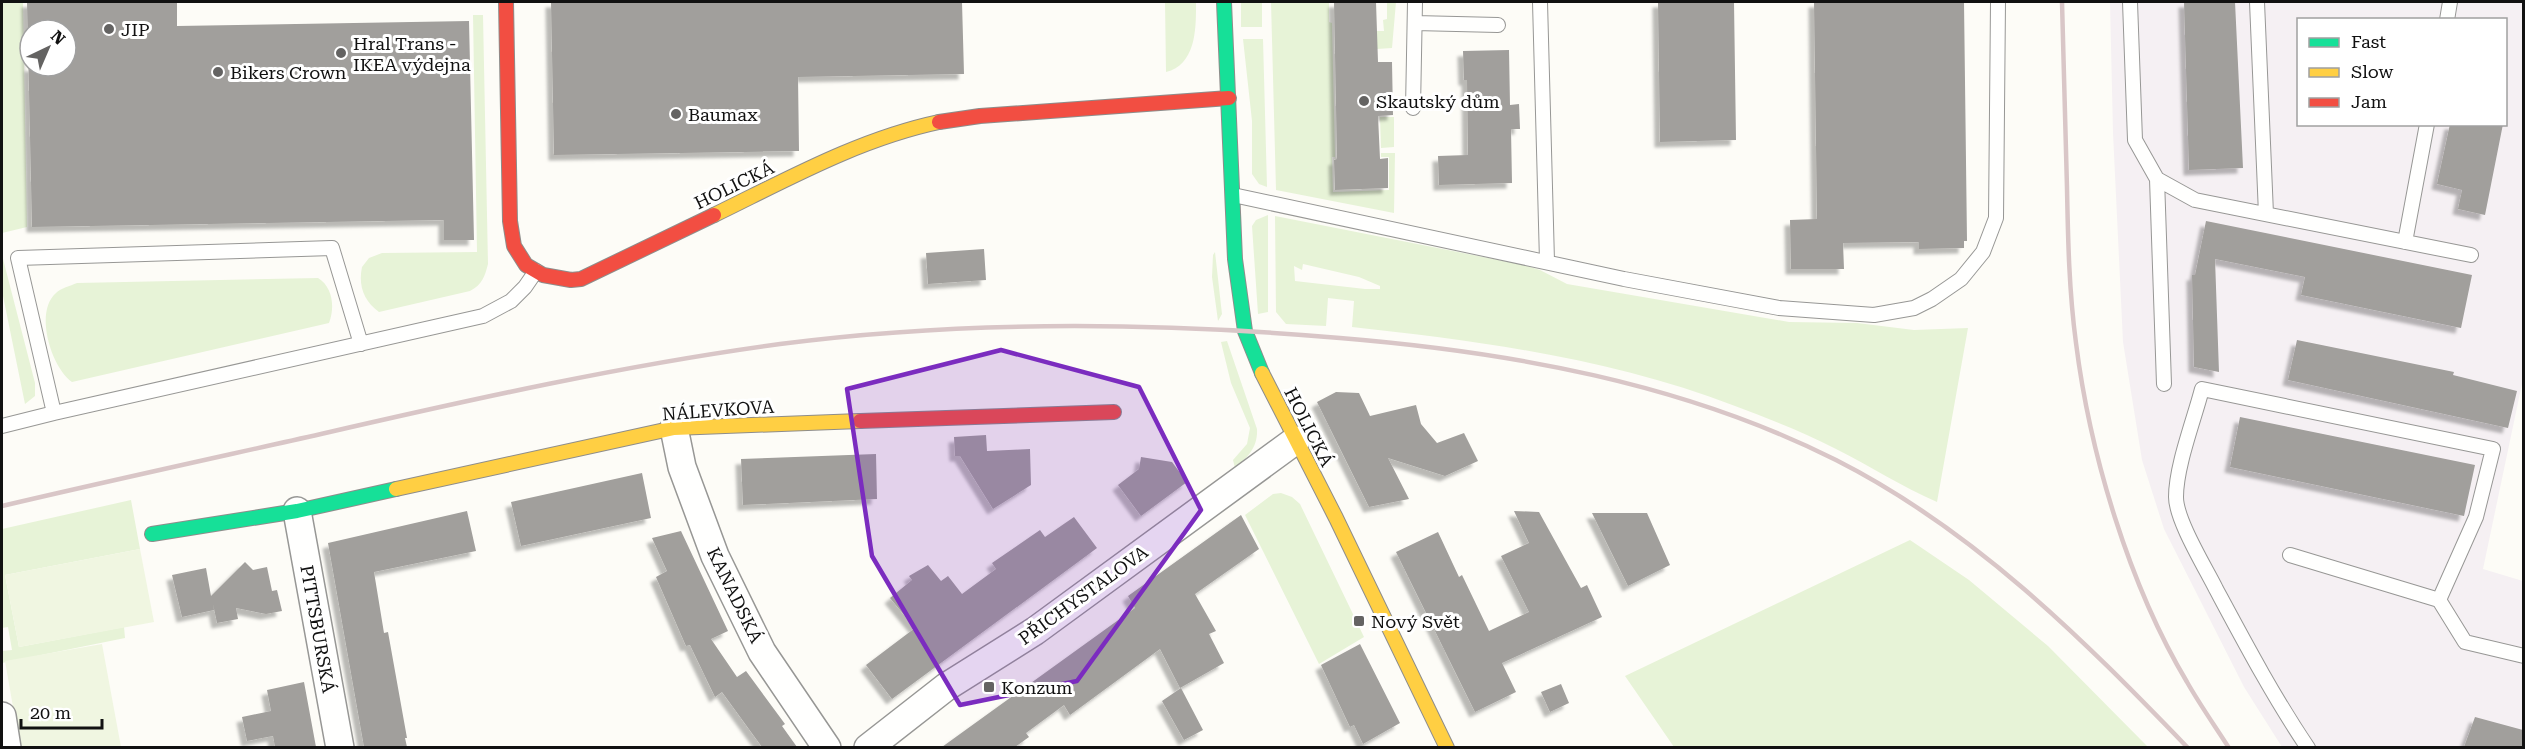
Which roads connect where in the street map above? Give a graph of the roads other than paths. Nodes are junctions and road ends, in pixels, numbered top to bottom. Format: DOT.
graph roads {
  1 [pos="506,2"];
  2 [pos="1224,2"];
  3 [pos="1415,2"];
  4 [pos="1540,2"];
  5 [pos="1998,2"];
  6 [pos="2130,2"];
  7 [pos="2257,2"];
  8 [pos="2450,2"];
  9 [pos="2447,18"];
  10 [pos="1415,23"];
  11 [pos="1498,25"];
  12 [pos="1229,99"];
  13 [pos="1413,108"];
  14 [pos="2427,126"];
  15 [pos="2157,179"];
  16 [pos="1233,195"];
  17 [pos="2266,214"];
  18 [pos="2405,242"];
  19 [pos="2471,255"];
  20 [pos="1546,261"];
  21 [pos="536,272"];
  22 [pos="361,344"];
  23 [pos="2163,384"];
  24 [pos="1114,412"];
  25 [pos="54,413"];
  26 [pos="2,426"];
  27 [pos="674,428"];
  28 [pos="1296,440"];
  29 [pos="297,511"];
  30 [pos="152,534"];
  31 [pos="2290,555"];
  32 [pos="2439,600"];
  33 [pos="2523,656"];
  34 [pos="2,716"];
  35 [pos="7,747"];
  36 [pos="340,747"];
  37 [pos="828,747"];
  38 [pos="868,747"];
  39 [pos="1447,747"];
  40 [pos="2308,747"];
  1 -- 21 [label="street"];
  2 -- 12 [label="street, HOLICKÁ"];
  3 -- 10 [label="lane"];
  4 -- 20 [label="lane"];
  5 -- 20 [label="lane"];
  6 -- 15 [label="lane"];
  7 -- 17 [label="lane"];
  8 -- 9 [label="lane"];
  10 -- 11 [label="lane"];
  10 -- 13 [label="lane"];
  12 -- 16 [label="street, HOLICKÁ"];
  12 -- 21 [label="street, HOLICKÁ"];
  14 -- 18 [label="lane"];
  15 -- 17 [label="lane"];
  15 -- 23 [label="lane"];
  16 -- 20 [label="lane"];
  16 -- 28 [label="street, HOLICKÁ"];
  17 -- 18 [label="lane"];
  18 -- 19 [label="lane"];
  21 -- 22 [label="lane"];
  22 -- 25 [label="lane"];
  22 -- 25 [label="lane"];
  24 -- 27 [label="street, NÁLEVKOVA"];
  25 -- 26 [label="lane"];
  27 -- 29 [label="street, NÁLEVKOVA"];
  27 -- 37 [label="street, KANADSKÁ"];
  28 -- 38 [label="street, PŘICHYSTALOVA"];
  28 -- 39 [label="street, HOLICKÁ"];
  29 -- 30 [label="street, NÁLEVKOVA"];
  29 -- 36 [label="street, PITTSBURSKÁ"];
  31 -- 32 [label="lane"];
  32 -- 33 [label="lane"];
  32 -- 40 [label="lane"];
  34 -- 35 [label="street"];
}
